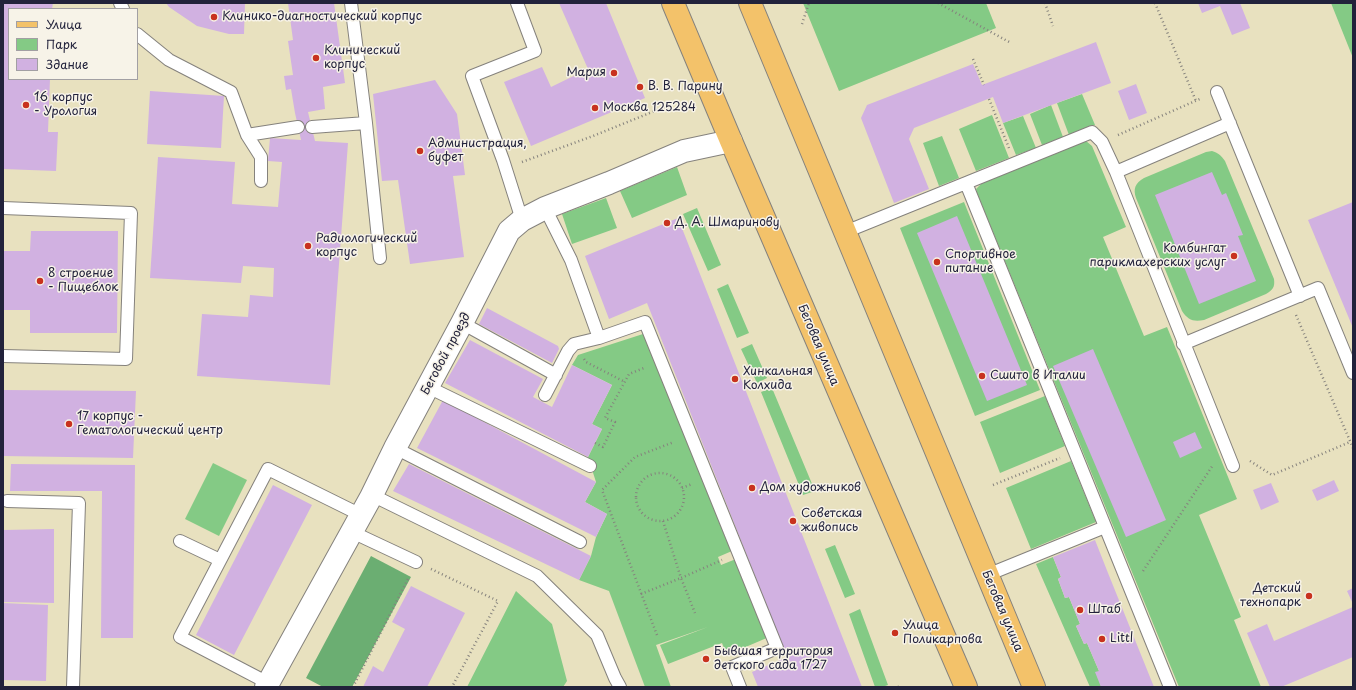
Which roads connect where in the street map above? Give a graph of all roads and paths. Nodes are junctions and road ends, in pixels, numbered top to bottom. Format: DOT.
graph roads {
  1 [pos="351,3"];
  2 [pos="517,3"];
  3 [pos="673,3"];
  4 [pos="750,3"];
  5 [pos="809,3"];
  6 [pos="938,3"];
  7 [pos="1045,3"];
  8 [pos="1155,3"];
  9 [pos="802,24"];
  10 [pos="1053,26"];
  11 [pos="138,35"];
  12 [pos="1012,43"];
  13 [pos="973,59"];
  14 [pos="984,84"];
  15 [pos="1217,92"];
  16 [pos="989,99"];
  17 [pos="1196,101"];
  18 [pos="667,106"];
  19 [pos="366,123"];
  20 [pos="1230,123"];
  21 [pos="312,127"];
  22 [pos="298,128"];
  23 [pos="247,135"];
  24 [pos="730,141"];
  25 [pos="1102,142"];
  26 [pos="521,162"];
  27 [pos="1015,163"];
  28 [pos="1116,172"];
  29 [pos="261,181"];
  30 [pos="966,183"];
  31 [pos="3,208"];
  32 [pos="545,208"];
  33 [pos="515,226"];
  34 [pos="845,232"];
  35 [pos="380,258"];
  36 [pos="1295,298"];
  37 [pos="462,323"];
  38 [pos="599,338"];
  39 [pos="574,344"];
  40 [pos="1183,344"];
  41 [pos="3,356"];
  42 [pos="661,361"];
  43 [pos="1353,373"];
  44 [pos="556,375"];
  45 [pos="625,382"];
  46 [pos="428,386"];
  47 [pos="545,395"];
  48 [pos="691,434"];
  49 [pos="1350,442"];
  50 [pos="595,443"];
  51 [pos="1225,446"];
  52 [pos="395,448"];
  53 [pos="1353,448"];
  54 [pos="1075,452"];
  55 [pos="590,466"];
  56 [pos="1233,466"];
  57 [pos="993,485"];
  58 [pos="7,501"];
  59 [pos="361,515"];
  60 [pos="664,521"];
  61 [pos="1105,528"];
  62 [pos="180,541"];
  63 [pos="580,542"];
  64 [pos="739,554"];
  65 [pos="220,560"];
  66 [pos="416,562"];
  67 [pos="987,575"];
  68 [pos="680,578"];
  69 [pos="1130,590"];
  70 [pos="642,594"];
  71 [pos="695,613"];
  72 [pos="657,635"];
  73 [pos="270,686"];
  74 [pos="73,687"];
  75 [pos="353,687"];
  76 [pos="452,687"];
  77 [pos="620,687"];
  78 [pos="740,687"];
  79 [pos="966,687"];
  80 [pos="1034,687"];
  81 [pos="1170,687"];
  1 -- 19 [label="lane"];
  2 -- 33 [label="lane"];
  3 -- 24 [label="main road, Беговая улица"];
  4 -- 34 [label="main road, Беговая улица"];
  5 -- 9 [label="path"];
  6 -- 12 [label="path"];
  7 -- 10 [label="path"];
  8 -- 17 [label="path"];
  11 -- 23 [label="lane"];
  13 -- 14 [label="path"];
  15 -- 17 [label="path"];
  15 -- 20 [label="lane"];
  16 -- 27 [label="path"];
  17 -- 25 [label="path"];
  18 -- 26 [label="path"];
  19 -- 21 [label="lane"];
  19 -- 35 [label="lane"];
  20 -- 28 [label="lane"];
  20 -- 36 [label="lane"];
  22 -- 23 [label="lane"];
  23 -- 29 [label="lane"];
  24 -- 32 [label="street"];
  24 -- 79 [label="main road, Беговая улица"];
  25 -- 27 [label="lane"];
  25 -- 28 [label="lane"];
  27 -- 30 [label="lane"];
  28 -- 40 [label="lane"];
  30 -- 34 [label="lane"];
  30 -- 54 [label="lane"];
  31 -- 41 [label="lane"];
  32 -- 33 [label="street"];
  32 -- 38 [label="lane"];
  33 -- 37 [label="street, Беговой проезд"];
  34 -- 67 [label="main road, Беговая улица"];
  36 -- 40 [label="lane"];
  36 -- 43 [label="lane"];
  36 -- 49 [label="path"];
  37 -- 44 [label="lane"];
  37 -- 46 [label="street, Беговой проезд"];
  38 -- 39 [label="lane"];
  38 -- 42 [label="lane"];
  39 -- 44 [label="lane"];
  39 -- 45 [label="path"];
  40 -- 51 [label="lane"];
  42 -- 45 [label="path"];
  42 -- 48 [label="lane"];
  44 -- 47 [label="lane"];
  45 -- 50 [label="path"];
  46 -- 52 [label="street, Беговой проезд"];
  46 -- 55 [label="lane"];
  48 -- 64 [label="lane"];
  48 -- 70 [label="path"];
  49 -- 51 [label="path"];
  49 -- 53 [label="path"];
  51 -- 56 [label="lane"];
  51 -- 69 [label="path"];
  52 -- 59 [label="street, Беговой проезд"];
  52 -- 63 [label="lane"];
  54 -- 57 [label="path"];
  54 -- 61 [label="lane"];
  58 -- 74 [label="lane"];
  59 -- 65 [label="lane"];
  59 -- 66 [label="lane"];
  59 -- 73 [label="street, Беговой проезд"];
  59 -- 77 [label="lane"];
  60 -- 60 [label="path"];
  60 -- 68 [label="path"];
  61 -- 67 [label="lane"];
  61 -- 69 [label="lane"];
  62 -- 65 [label="lane"];
  64 -- 68 [label="path"];
  64 -- 78 [label="lane"];
  65 -- 73 [label="lane"];
  66 -- 75 [label="path"];
  66 -- 76 [label="path"];
  67 -- 80 [label="main road, Беговая улица"];
  68 -- 70 [label="path"];
  68 -- 71 [label="path"];
  69 -- 81 [label="lane"];
  70 -- 72 [label="path"];
}
